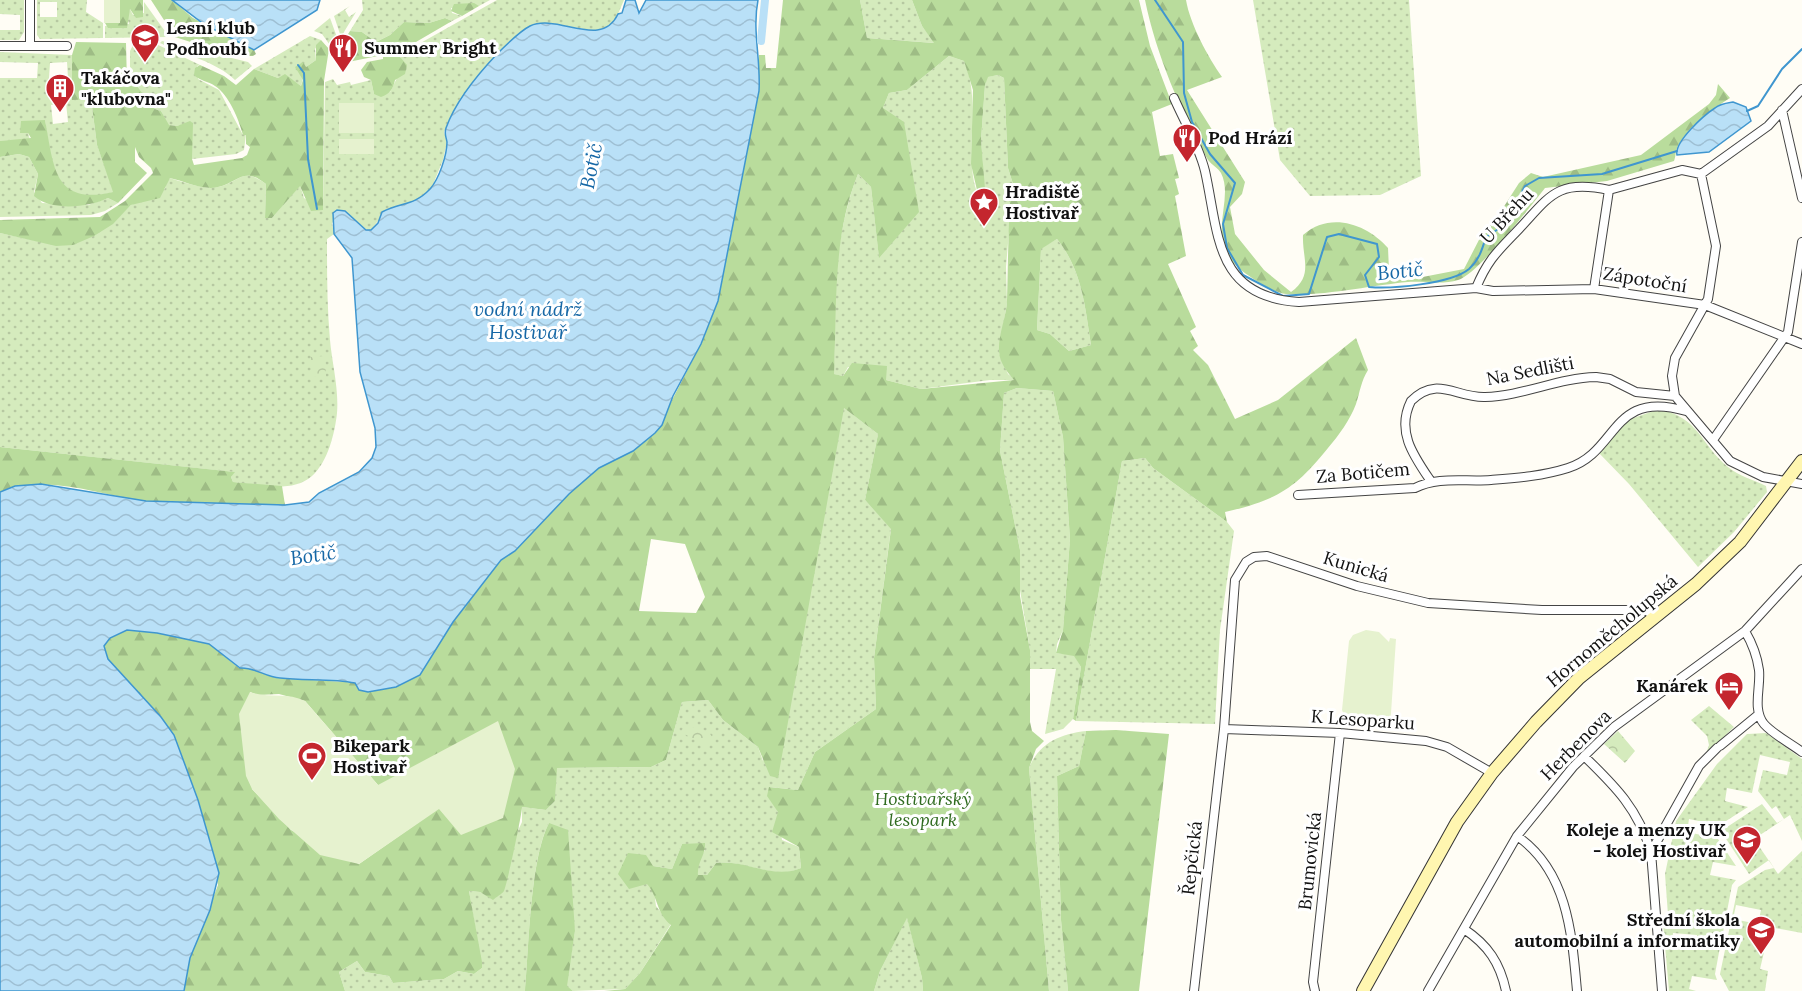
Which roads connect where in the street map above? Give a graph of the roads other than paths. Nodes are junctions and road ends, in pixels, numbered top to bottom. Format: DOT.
graph roads {
  1 [pos="30,0"];
  2 [pos="0,46"];
  3 [pos="30,46"];
  4 [pos="67,46"];
  5 [pos="1802,89"];
  6 [pos="1174,98"];
  7 [pos="1782,111"];
  8 [pos="1701,174"];
  9 [pos="1609,190"];
  10 [pos="1802,198"];
  11 [pos="1802,242"];
  12 [pos="1476,288"];
  13 [pos="1594,289"];
  14 [pos="1705,305"];
  15 [pos="1783,338"];
  16 [pos="1802,344"];
  17 [pos="1675,396"];
  18 [pos="1686,411"];
  19 [pos="1713,440"];
  20 [pos="1802,461"];
  21 [pos="1430,480"];
  22 [pos="1788,482"];
  23 [pos="1802,484"];
  24 [pos="1298,495"];
  25 [pos="1802,569"];
  26 [pos="1630,610"];
  27 [pos="1650,620"];
  28 [pos="1745,630"];
  29 [pos="1759,714"];
  30 [pos="1224,729"];
  31 [pos="1340,733"];
  32 [pos="1802,752"];
  33 [pos="1584,756"];
  34 [pos="1492,773"];
  35 [pos="1517,836"];
  36 [pos="1651,851"];
  37 [pos="1464,929"];
  38 [pos="1194,991"];
  39 [pos="1315,991"];
  40 [pos="1362,991"];
  41 [pos="1428,991"];
  42 [pos="1506,991"];
  43 [pos="1577,991"];
  44 [pos="1662,991"];
  1 -- 3 [label="street"];
  2 -- 3 [label="street"];
  3 -- 4 [label="street"];
  5 -- 7 [label="street"];
  6 -- 12 [label="street"];
  7 -- 8 [label="street"];
  7 -- 10 [label="street"];
  8 -- 9 [label="street, U Břehu"];
  8 -- 14 [label="street"];
  9 -- 12 [label="street, U Břehu"];
  9 -- 13 [label="street"];
  11 -- 15 [label="street"];
  12 -- 13 [label="street, Zápotoční"];
  13 -- 14 [label="street, Zápotoční"];
  14 -- 15 [label="street, Zápotoční"];
  14 -- 17 [label="street"];
  15 -- 16 [label="street, Zápotoční"];
  15 -- 19 [label="street"];
  17 -- 18 [label="street"];
  17 -- 21 [label="street, Na Sedlišti"];
  18 -- 19 [label="street"];
  18 -- 21 [label="street, Za Botičem"];
  19 -- 22 [label="street"];
  20 -- 22 [label="street, Hornoměcholupská"];
  21 -- 24 [label="street, Za Botičem"];
  22 -- 23 [label="street"];
  22 -- 27 [label="street, Hornoměcholupská"];
  25 -- 28 [label="street, Herbenova"];
  26 -- 27 [label="street"];
  26 -- 27 [label="street, Kunická"];
  26 -- 30 [label="street, Kunická"];
  27 -- 34 [label="street, Hornoměcholupská"];
  28 -- 29 [label="street"];
  28 -- 33 [label="street, Herbenova"];
  29 -- 32 [label="street"];
  29 -- 36 [label="street"];
  30 -- 31 [label="street, K Lesoparku"];
  30 -- 38 [label="street, Řepčická"];
  31 -- 34 [label="street, K Lesoparku"];
  31 -- 39 [label="street, Brumovická"];
  33 -- 35 [label="street, Herbenova"];
  33 -- 36 [label="street"];
  34 -- 40 [label="street, Hornoměcholupská"];
  35 -- 37 [label="street, Herbenova"];
  35 -- 43 [label="street"];
  36 -- 44 [label="street"];
  37 -- 41 [label="street, Herbenova"];
  37 -- 42 [label="street"];
}
